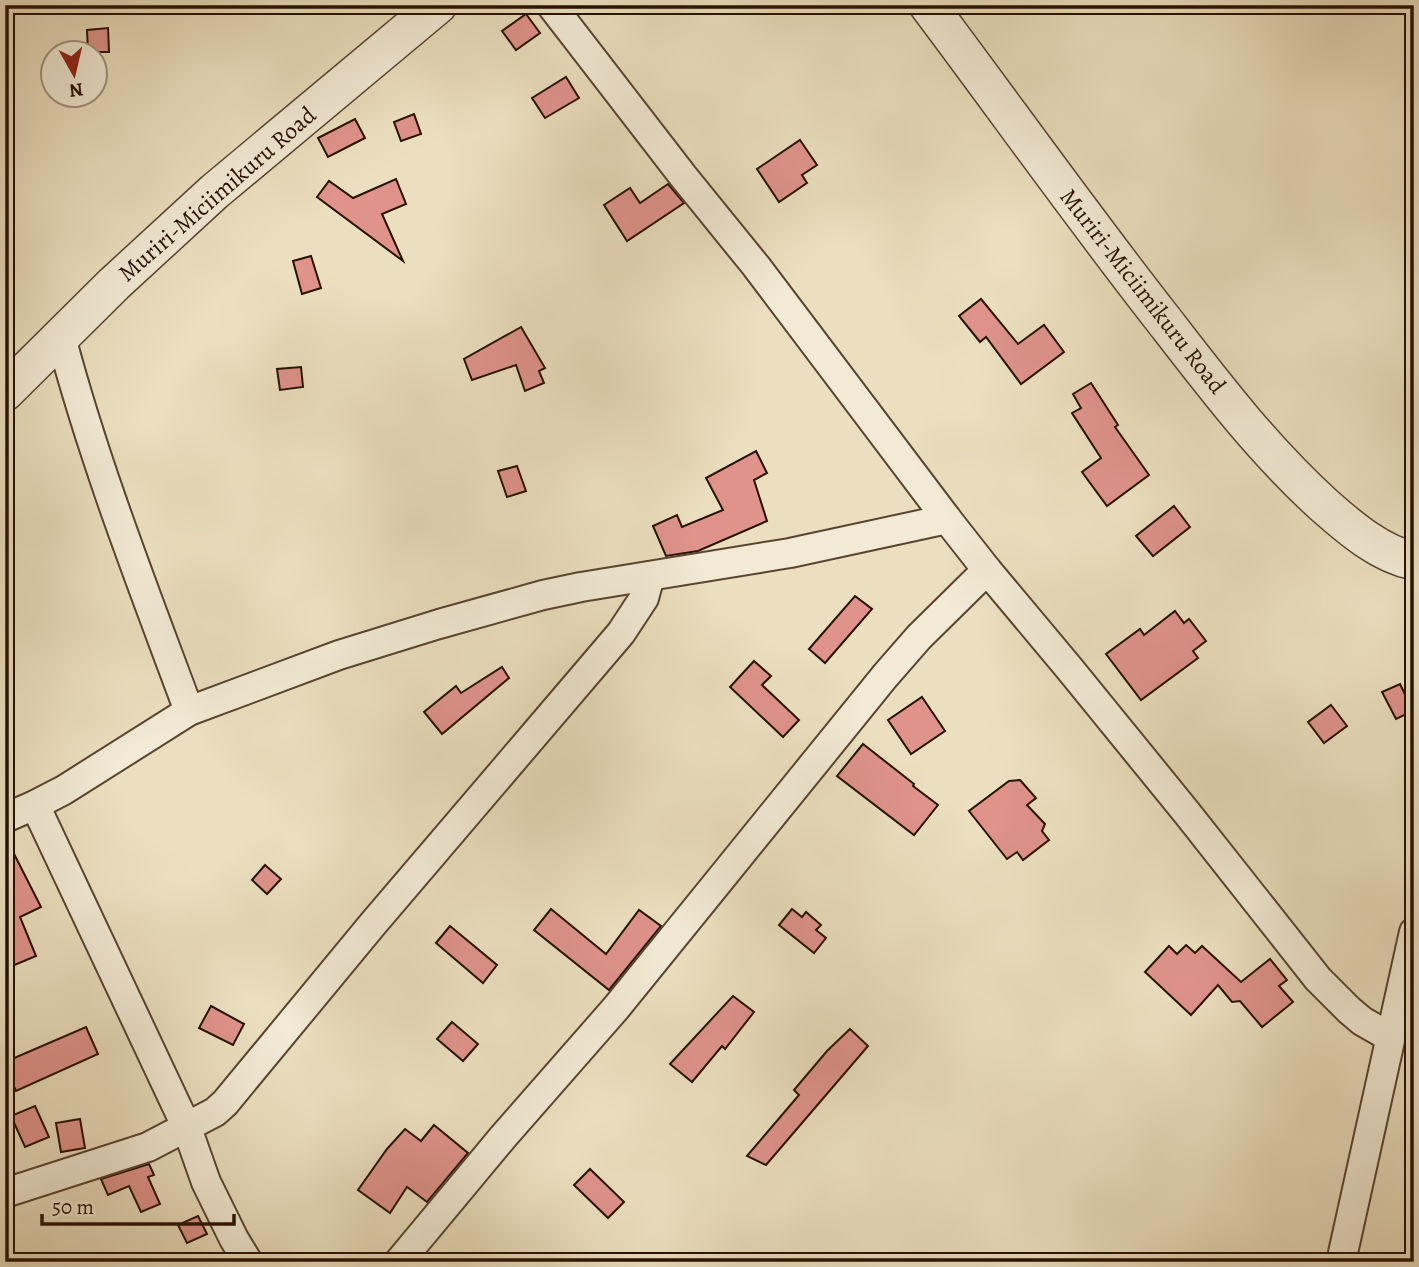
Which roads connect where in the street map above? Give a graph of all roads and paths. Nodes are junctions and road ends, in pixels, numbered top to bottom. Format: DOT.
graph roads {
  1 [pos="438,5"];
  2 [pos="551,5"];
  3 [pos="928,5"];
  4 [pos="61,337"];
  5 [pos="7,387"];
  6 [pos="947,519"];
  7 [pos="1400,556"];
  8 [pos="987,570"];
  9 [pos="650,576"];
  10 [pos="189,711"];
  11 [pos="35,805"];
  12 [pos="5,818"];
  13 [pos="1414,932"];
  14 [pos="1390,1037"];
  15 [pos="187,1128"];
  16 [pos="5,1193"];
  17 [pos="248,1262"];
  18 [pos="399,1262"];
  19 [pos="1341,1262"];
  1 -- 4 [label="street, Muriri-Miciimikuru Road"];
  2 -- 6 [label="street"];
  3 -- 7 [label="street, Muriri-Miciimikuru Road"];
  4 -- 5 [label="street, Muriri-Miciimikuru Road"];
  4 -- 10 [label="street"];
  6 -- 8 [label="street"];
  6 -- 9 [label="street"];
  8 -- 14 [label="street"];
  8 -- 18 [label="street"];
  9 -- 10 [label="street"];
  9 -- 15 [label="street"];
  10 -- 11 [label="street"];
  11 -- 12 [label="street"];
  11 -- 15 [label="street"];
  13 -- 14 [label="street"];
  14 -- 19 [label="street"];
  15 -- 16 [label="street"];
  15 -- 17 [label="street"];
}
